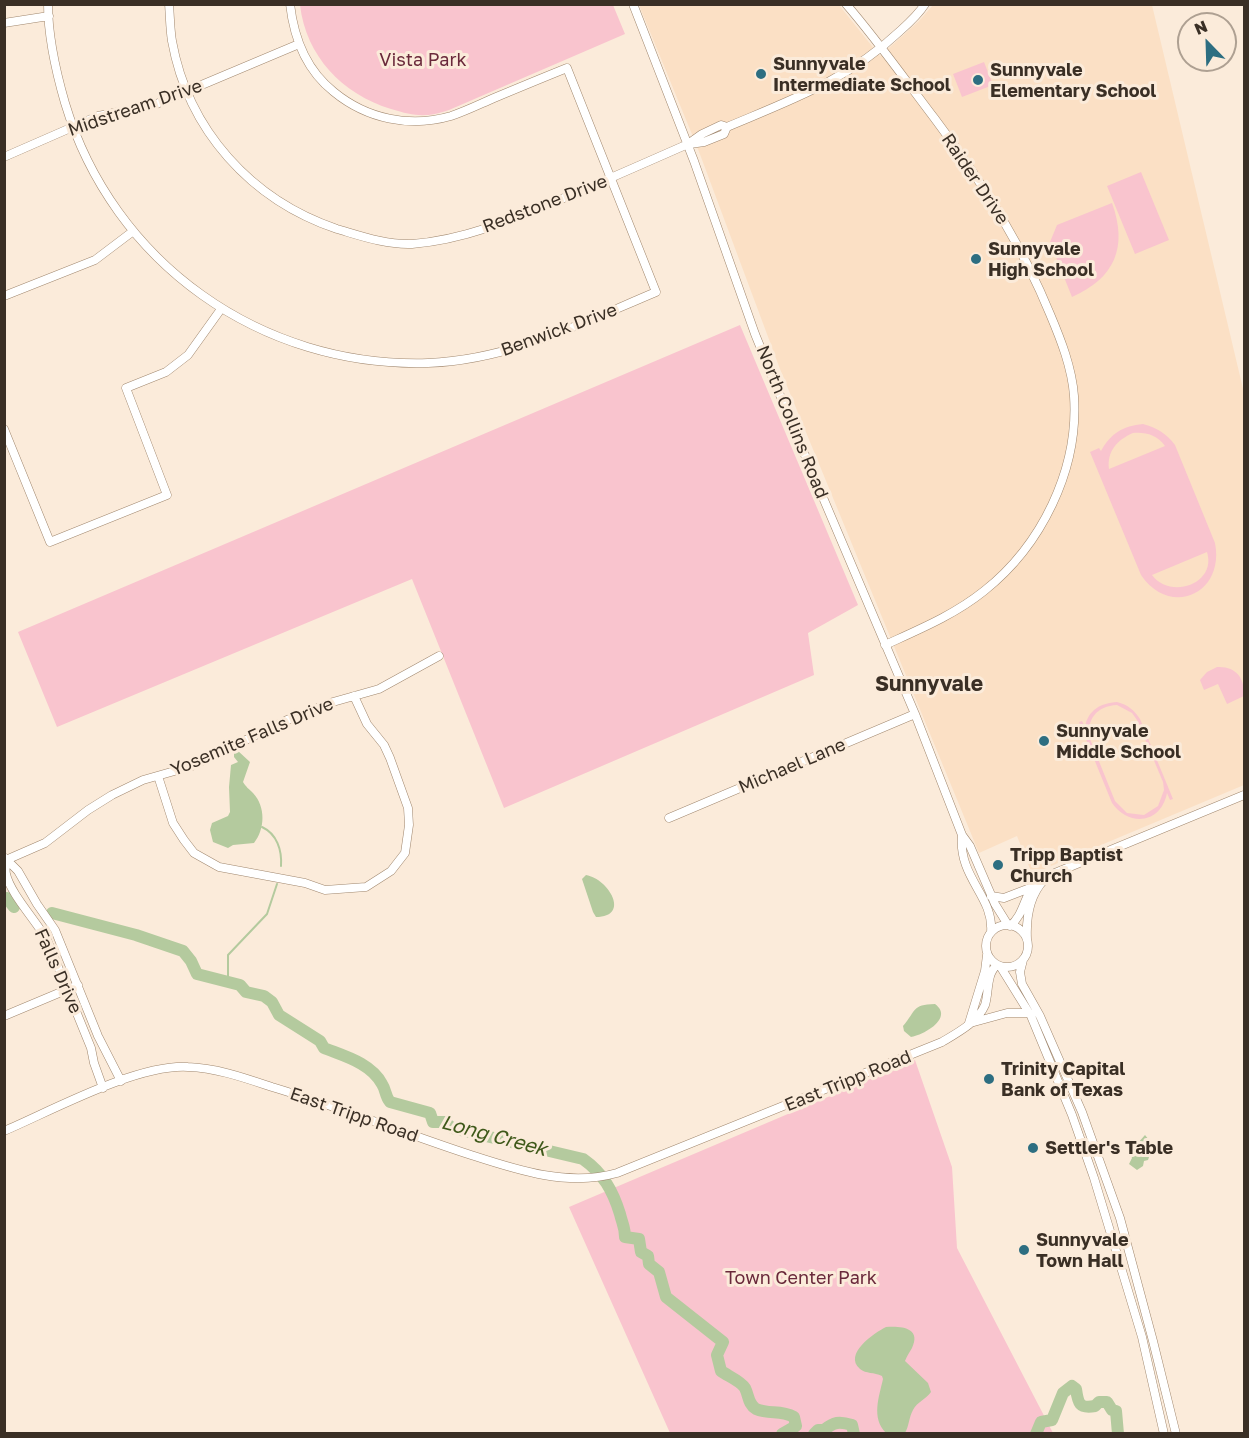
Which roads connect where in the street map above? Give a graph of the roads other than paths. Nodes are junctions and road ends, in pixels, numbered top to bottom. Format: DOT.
graph roads {
  1 [pos="48,4"];
  2 [pos="169,4"];
  3 [pos="290,4"];
  4 [pos="633,4"];
  5 [pos="846,4"];
  6 [pos="925,4"];
  7 [pos="49,16"];
  8 [pos="4,23"];
  9 [pos="298,44"];
  10 [pos="882,48"];
  11 [pos="186,91"];
  12 [pos="73,129"];
  13 [pos="688,144"];
  14 [pos="4,157"];
  15 [pos="611,179"];
  16 [pos="132,232"];
  17 [pos="4,296"];
  18 [pos="221,309"];
  19 [pos="4,429"];
  20 [pos="885,645"];
  21 [pos="439,657"];
  22 [pos="354,696"];
  23 [pos="915,714"];
  24 [pos="158,776"];
  25 [pos="1245,795"];
  26 [pos="669,818"];
  27 [pos="962,835"];
  28 [pos="5,858"];
  29 [pos="1052,873"];
  30 [pos="1030,888"];
  31 [pos="991,896"];
  32 [pos="1009,926"];
  33 [pos="991,932"];
  34 [pos="1027,941"];
  35 [pos="987,955"];
  36 [pos="1023,960"];
  37 [pos="998,966"];
  38 [pos="78,985"];
  39 [pos="68,989"];
  40 [pos="1029,1013"];
  41 [pos="4,1016"];
  42 [pos="969,1023"];
  43 [pos="1064,1071"];
  44 [pos="1056,1074"];
  45 [pos="121,1081"];
  46 [pos="103,1088"];
  47 [pos="1088,1130"];
  48 [pos="4,1131"];
  49 [pos="1079,1134"];
  50 [pos="1134,1272"];
  51 [pos="1124,1275"];
  52 [pos="1172,1418"];
  53 [pos="1161,1420"];
  54 [pos="1164,1434"];
  55 [pos="1176,1434"];
  1 -- 7 [label="street, Benwick Drive"];
  2 -- 11 [label="street, Redstone Drive"];
  3 -- 9 [label="street"];
  4 -- 13 [label="street, North Collins Road"];
  5 -- 10 [label="street, Raider Drive"];
  6 -- 10 [label="street"];
  7 -- 8 [label="street"];
  7 -- 12 [label="street, Benwick Drive"];
  9 -- 11 [label="street, Midstream Drive"];
  9 -- 15 [label="street"];
  10 -- 13 [label="street, Redstone Drive"];
  10 -- 20 [label="street, Raider Drive"];
  11 -- 12 [label="street, Midstream Drive"];
  11 -- 15 [label="street, Redstone Drive"];
  12 -- 14 [label="street, Midstream Drive"];
  12 -- 16 [label="street, Benwick Drive"];
  13 -- 15 [label="street, Redstone Drive"];
  13 -- 20 [label="street, North Collins Road"];
  15 -- 18 [label="street, Benwick Drive"];
  16 -- 17 [label="street"];
  16 -- 18 [label="street, Benwick Drive"];
  18 -- 19 [label="street"];
  20 -- 23 [label="street, North Collins Road"];
  21 -- 22 [label="street, Yosemite Falls Drive"];
  22 -- 24 [label="street, Yosemite Falls Drive"];
  22 -- 24 [label="street"];
  23 -- 26 [label="street, Michael Lane"];
  23 -- 27 [label="street, North Collins Road"];
  24 -- 28 [label="street, Yosemite Falls Drive"];
  25 -- 29 [label="street"];
  27 -- 31 [label="street, North Collins Road"];
  27 -- 33 [label="street, North Collins Road"];
  28 -- 38 [label="street, Falls Drive"];
  28 -- 39 [label="street, Falls Drive"];
  29 -- 30 [label="street"];
  29 -- 34 [label="street"];
  30 -- 31 [label="street"];
  30 -- 32 [label="street"];
  31 -- 32 [label="street, North Collins Road"];
  32 -- 33 [label="street"];
  32 -- 34 [label="street"];
  33 -- 35 [label="street"];
  34 -- 36 [label="street"];
  35 -- 37 [label="street"];
  35 -- 42 [label="street"];
  36 -- 37 [label="street"];
  36 -- 43 [label="street"];
  37 -- 40 [label="street"];
  37 -- 42 [label="street, East Tripp Road"];
  38 -- 39 [label="street"];
  38 -- 45 [label="street, Falls Drive"];
  39 -- 41 [label="street"];
  39 -- 46 [label="street, Falls Drive"];
  40 -- 42 [label="street"];
  40 -- 44 [label="street"];
  42 -- 45 [label="street, East Tripp Road"];
  43 -- 44 [label="street"];
  43 -- 47 [label="street"];
  44 -- 49 [label="street"];
  45 -- 46 [label="street, East Tripp Road"];
  46 -- 48 [label="street, East Tripp Road"];
  47 -- 49 [label="street"];
  47 -- 50 [label="street"];
  49 -- 51 [label="street"];
  50 -- 51 [label="street"];
  50 -- 52 [label="street"];
  51 -- 53 [label="street"];
  52 -- 53 [label="street"];
  52 -- 55 [label="street"];
  53 -- 54 [label="street"];
}
